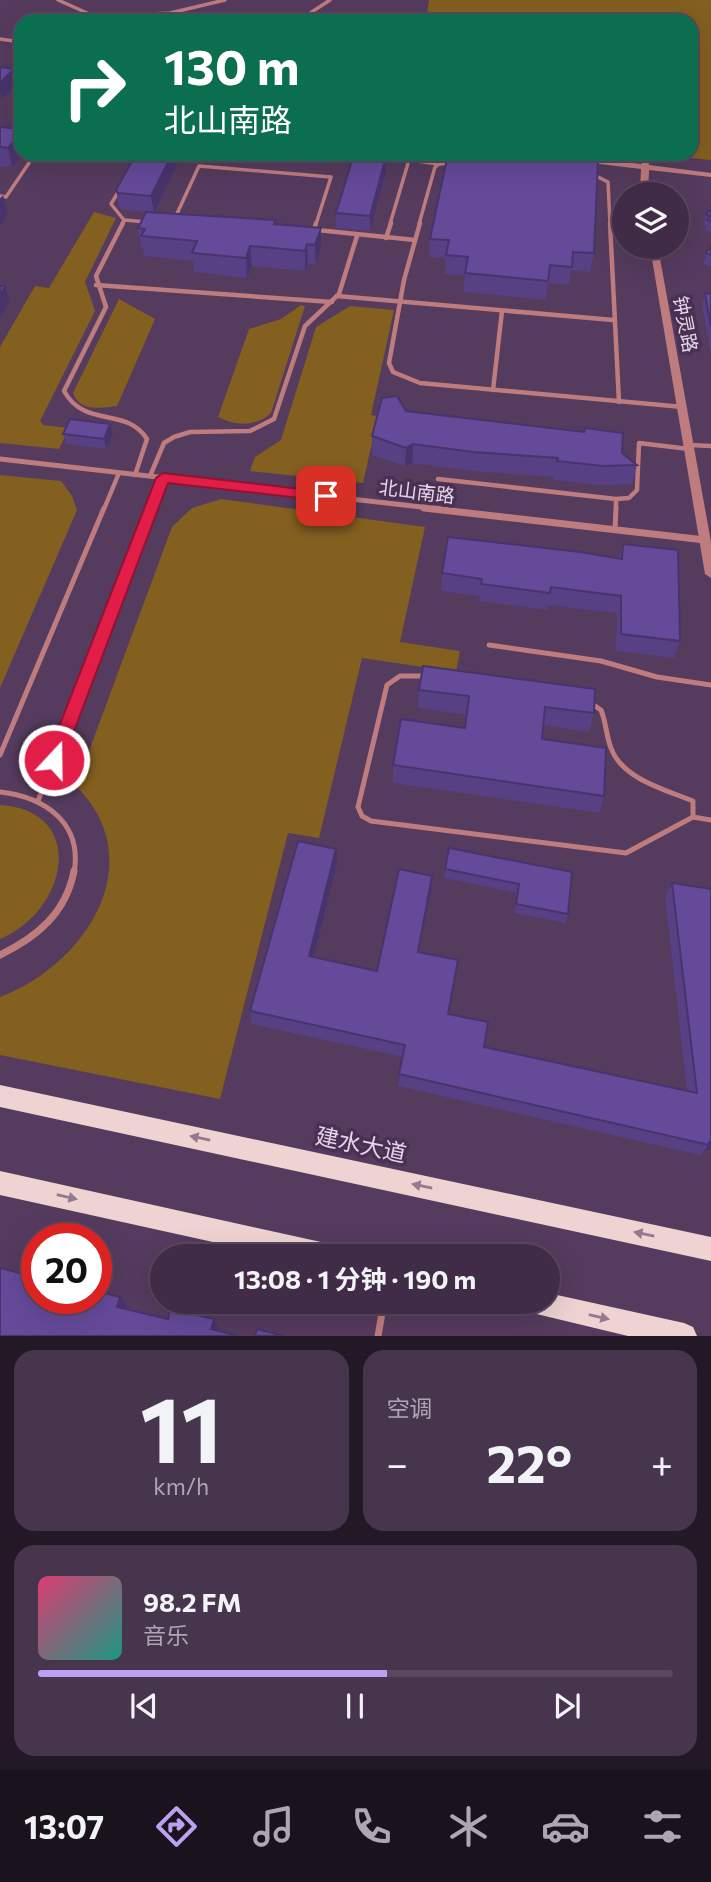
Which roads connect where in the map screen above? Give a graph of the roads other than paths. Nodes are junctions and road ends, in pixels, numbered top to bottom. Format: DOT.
graph roads {
  1 [pos="58,0"];
  2 [pos="225,0"];
  3 [pos="330,0"];
  4 [pos="86,14"];
  5 [pos="152,14"];
  6 [pos="309,14"];
  7 [pos="30,161"];
  8 [pos="409,161"];
  9 [pos="419,161"];
  10 [pos="605,161"];
  11 [pos="622,161"];
  12 [pos="460,163"];
  13 [pos="439,164"];
  14 [pos="645,165"];
  15 [pos="711,168"];
  16 [pos="582,173"];
  17 [pos="711,175"];
  18 [pos="644,182"];
  19 [pos="123,184"];
  20 [pos="0,196"];
  21 [pos="175,218"];
  22 [pos="166,219"];
  23 [pos="189,219"];
  24 [pos="124,220"];
  25 [pos="156,221"];
  26 [pos="357,236"];
  27 [pos="386,238"];
  28 [pos="415,240"];
  29 [pos="656,259"];
  30 [pos="96,285"];
  31 [pos="337,296"];
  32 [pos="332,302"];
  33 [pos="401,302"];
  34 [pos="502,311"];
  35 [pos="614,320"];
  36 [pos="493,390"];
  37 [pos="619,401"];
  38 [pos="683,407"];
  39 [pos="711,446"];
  40 [pos="690,447"];
  41 [pos="0,459"];
  42 [pos="119,473"];
  43 [pos="135,475"];
  44 [pos="150,476"];
  45 [pos="163,478"];
  46 [pos="438,479"];
  47 [pos="616,499"];
  48 [pos="615,530"];
  49 [pos="705,540"];
  50 [pos="711,574"];
  51 [pos="489,645"];
  52 [pos="441,678"];
  53 [pos="711,685"];
  54 [pos="575,699"];
  55 [pos="0,755"];
  56 [pos="0,792"];
  57 [pos="38,801"];
  58 [pos="692,817"];
  59 [pos="711,820"];
  60 [pos="0,955"];
  61 [pos="0,1096"];
  62 [pos="0,1182"];
  63 [pos="276,1244"];
  64 [pos="711,1249"];
  65 [pos="560,1308"];
  66 [pos="382,1314"];
  67 [pos="378,1336"];
  68 [pos="684,1336"];
  1 -- 4 [label="lane"];
  2 -- 5 [label="lane"];
  3 -- 6 [label="lane"];
  7 -- 20 [label="lane"];
  8 -- 27 [label="lane"];
  9 -- 13 [label="lane"];
  10 -- 14 [label="street"];
  11 -- 14 [label="street"];
  12 -- 13 [label="lane"];
  13 -- 28 [label="lane"];
  14 -- 15 [label="street"];
  14 -- 17 [label="street"];
  14 -- 18 [label="street"];
  16 -- 35 [label="lane"];
  19 -- 24 [label="lane"];
  21 -- 22 [label="lane"];
  21 -- 23 [label="lane"];
  21 -- 26 [label="lane"];
  24 -- 25 [label="lane"];
  24 -- 30 [label="lane"];
  26 -- 27 [label="lane"];
  26 -- 31 [label="lane"];
  27 -- 28 [label="lane"];
  28 -- 33 [label="lane"];
  29 -- 38 [label="street, 钟灵路"];
  30 -- 32 [label="lane"];
  30 -- 43 [label="lane"];
  31 -- 32 [label="lane"];
  31 -- 33 [label="lane"];
  32 -- 44 [label="lane"];
  33 -- 34 [label="lane"];
  33 -- 36 [label="lane"];
  34 -- 35 [label="lane"];
  34 -- 36 [label="lane"];
  35 -- 37 [label="lane"];
  36 -- 37 [label="lane"];
  37 -- 38 [label="lane"];
  38 -- 40 [label="street, 钟灵路"];
  39 -- 40 [label="lane"];
  40 -- 47 [label="lane"];
  40 -- 49 [label="street, 钟灵路"];
  41 -- 42 [label="street, 北山南路"];
  42 -- 43 [label="street, 北山南路"];
  42 -- 55 [label="lane"];
  43 -- 44 [label="street, 北山南路"];
  44 -- 45 [label="street, 北山南路"];
  45 -- 48 [label="street, 北山南路"];
  45 -- 57 [label="lane"];
  46 -- 47 [label="lane"];
  47 -- 48 [label="lane"];
  48 -- 49 [label="street, 北山南路"];
  49 -- 50 [label="street, 钟灵路"];
  51 -- 53 [label="lane"];
  52 -- 58 [label="lane"];
  54 -- 58 [label="lane"];
  56 -- 57 [label="lane"];
  57 -- 60 [label="lane"];
  58 -- 59 [label="lane"];
  64 -- 61 [label="main road, 建水大道, one-way"];
  62 -- 63 [label="main road, one-way"];
  65 -- 68 [label="main road, one-way"];
  66 -- 67 [label="lane"];
}
